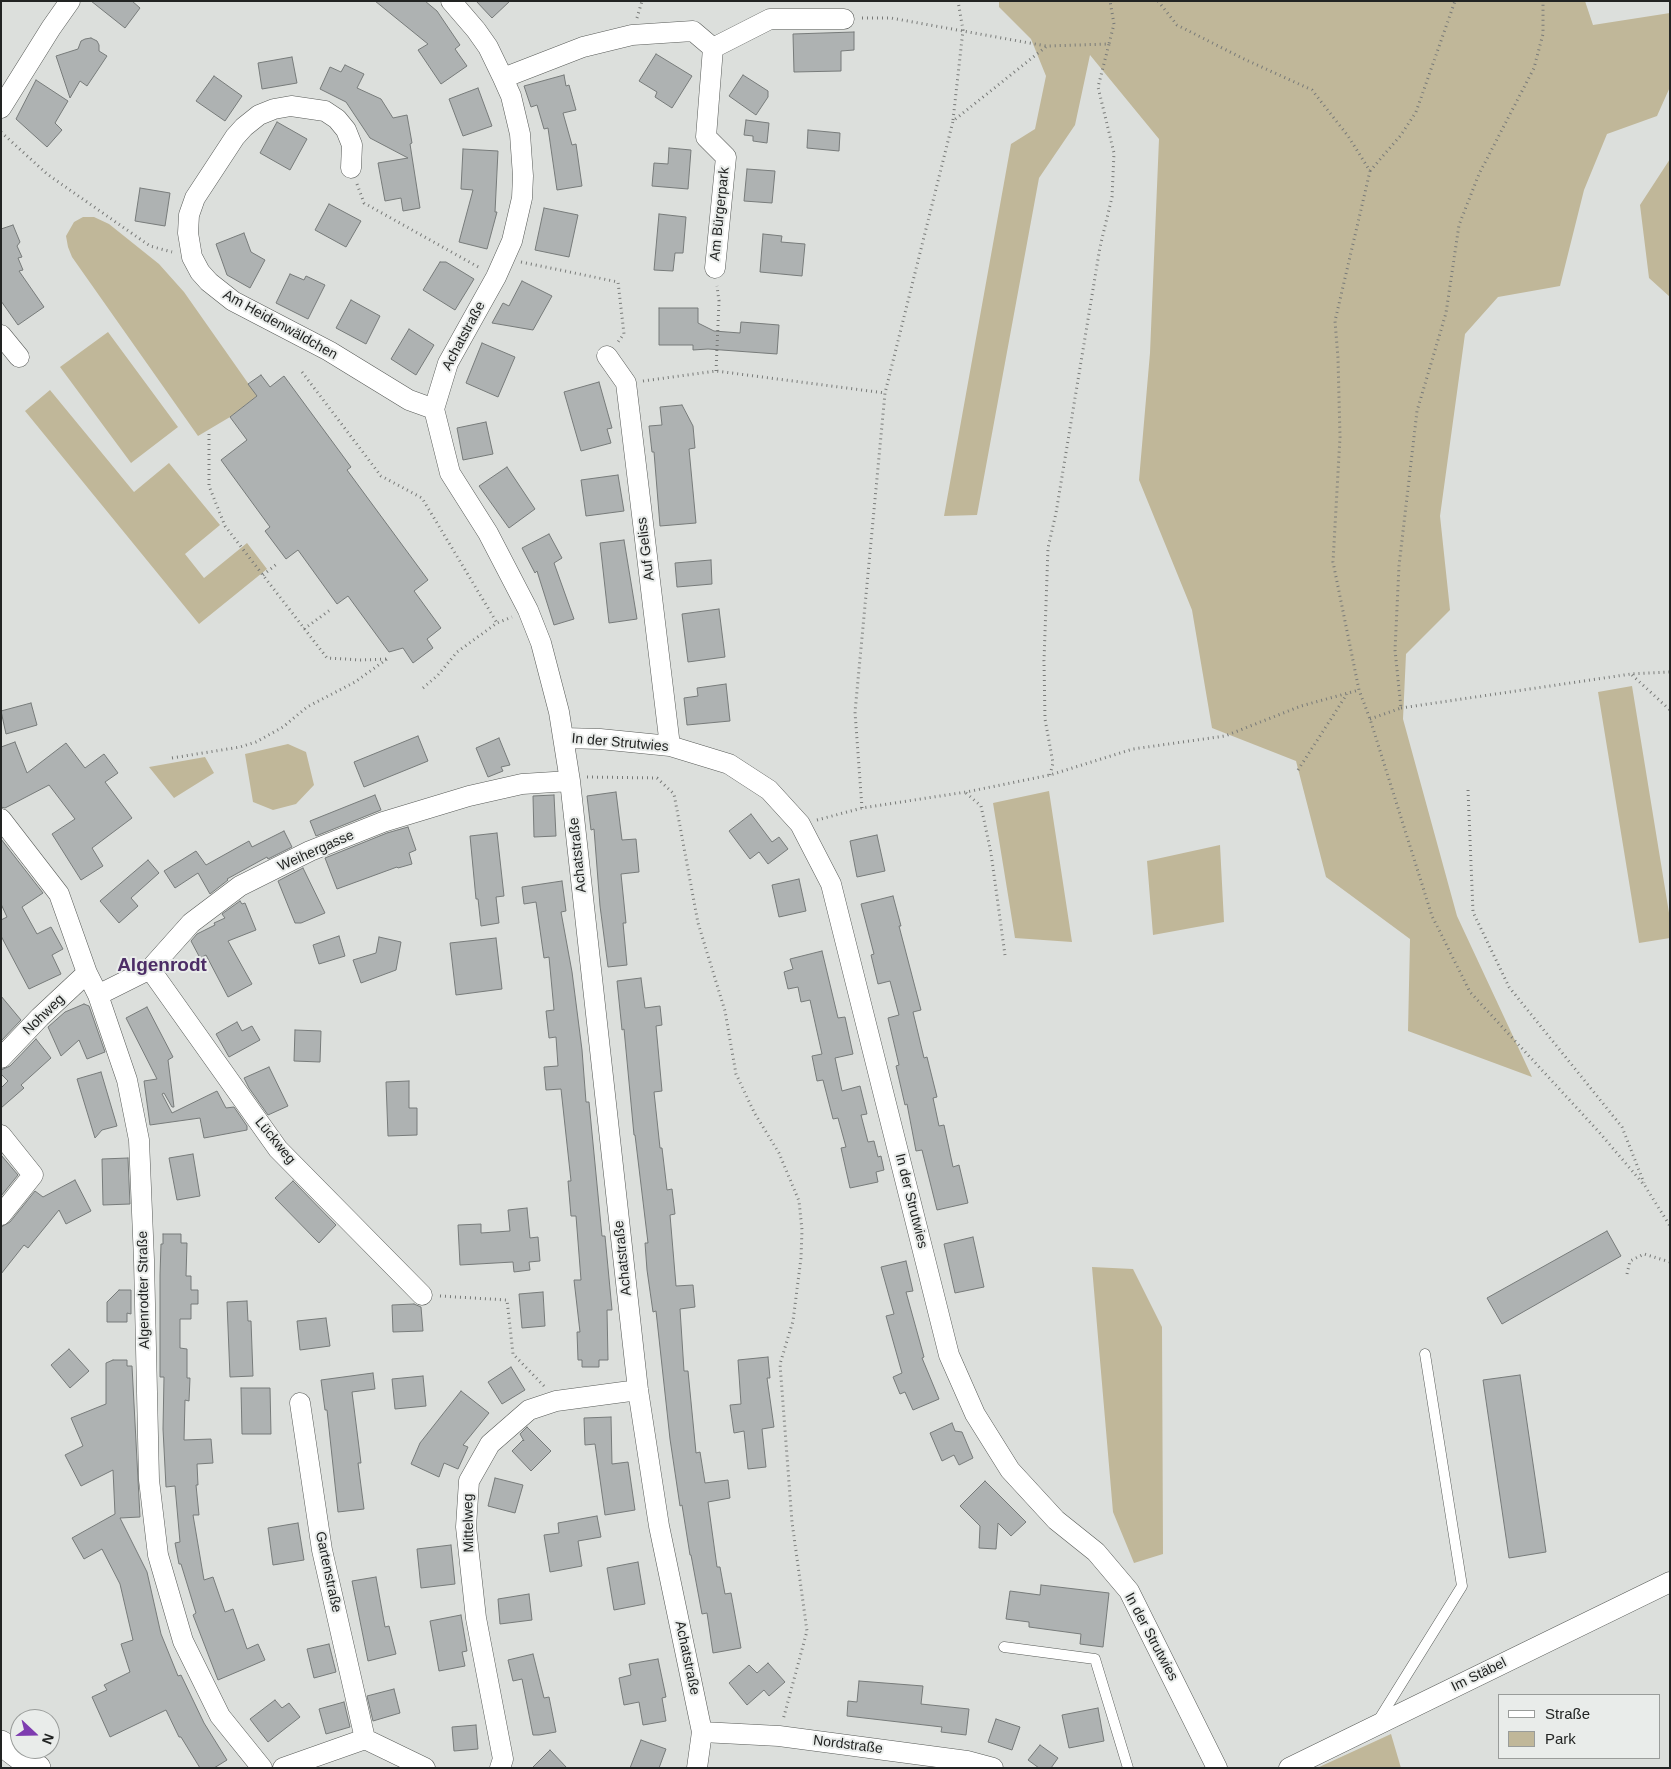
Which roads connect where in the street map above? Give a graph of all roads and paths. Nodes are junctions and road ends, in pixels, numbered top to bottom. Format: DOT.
graph roads {
  1 [pos="70,1"];
  2 [pos="452,1"];
  3 [pos="958,1"];
  4 [pos="1110,1"];
  5 [pos="1158,1"];
  6 [pos="1455,1"];
  7 [pos="1543,1"];
  8 [pos="844,19"];
  9 [pos="963,30"];
  10 [pos="1109,44"];
  11 [pos="1047,46"];
  12 [pos="712,48"];
  13 [pos="503,78"];
  14 [pos="1,108"];
  15 [pos="953,121"];
  16 [pos="1,132"];
  17 [pos="350,168"];
  18 [pos="1370,171"];
  19 [pos="150,246"];
  20 [pos="505,258"];
  21 [pos="715,268"];
  22 [pos="496,277"];
  23 [pos="1,335"];
  24 [pos="608,356"];
  25 [pos="19,358"];
  26 [pos="716,371"];
  27 [pos="302,372"];
  28 [pos="667,378"];
  29 [pos="885,393"];
  30 [pos="434,409"];
  31 [pos="209,434"];
  32 [pos="278,563"];
  33 [pos="263,574"];
  34 [pos="330,610"];
  35 [pos="528,610"];
  36 [pos="498,623"];
  37 [pos="304,629"];
  38 [pos="1670,672"];
  39 [pos="1631,674"];
  40 [pos="423,688"];
  41 [pos="1359,690"];
  42 [pos="1347,693"];
  43 [pos="1401,708"];
  44 [pos="1670,710"];
  45 [pos="1370,719"];
  46 [pos="564,738"];
  47 [pos="670,746"];
  48 [pos="172,758"];
  49 [pos="1298,770"];
  50 [pos="1050,775"];
  51 [pos="570,781"];
  52 [pos="1468,790"];
  53 [pos="966,792"];
  54 [pos="862,808"];
  55 [pos="1,818"];
  56 [pos="800,824"];
  57 [pos="1005,955"];
  58 [pos="150,968"];
  59 [pos="87,973"];
  60 [pos="98,995"];
  61 [pos="1,1058"];
  62 [pos="1,1135"];
  63 [pos="1645,1186"];
  64 [pos="1,1215"];
  65 [pos="1670,1226"];
  66 [pos="1670,1262"];
  67 [pos="1627,1274"];
  68 [pos="422,1295"];
  69 [pos="1425,1354"];
  70 [pos="537,1378"];
  71 [pos="638,1390"];
  72 [pos="300,1403"];
  73 [pos="1670,1582"];
  74 [pos="1004,1647"];
  75 [pos="1375,1726"];
  76 [pos="702,1732"];
  77 [pos="779,1736"];
  78 [pos="365,1739"];
  79 [pos="1,1742"];
  80 [pos="38,1768"];
  81 [pos="262,1768"];
  82 [pos="283,1768"];
  83 [pos="426,1768"];
  84 [pos="500,1768"];
  85 [pos="697,1768"];
  86 [pos="994,1768"];
  87 [pos="1128,1768"];
  88 [pos="1217,1768"];
  89 [pos="1289,1768"];
  1 -- 14 [label="street"];
  2 -- 13 [label="street, Achatstraße"];
  3 -- 9 [label="path"];
  4 -- 10 [label="path"];
  5 -- 18 [label="path"];
  6 -- 18 [label="path"];
  7 -- 43 [label="path"];
  8 -- 9 [label="path"];
  8 -- 12 [label="street"];
  9 -- 11 [label="path"];
  9 -- 15 [label="path"];
  10 -- 11 [label="path"];
  10 -- 50 [label="path"];
  11 -- 15 [label="path"];
  12 -- 13 [label="street"];
  12 -- 21 [label="street, Am Bürgerpark"];
  13 -- 20 [label="street, Achatstraße"];
  15 -- 29 [label="path"];
  16 -- 19 [label="path"];
  17 -- 22 [label="path"];
  17 -- 30 [label="street, Am Heidenwäldchen"];
  18 -- 41 [label="path"];
  20 -- 22 [label="street, Achatstraße"];
  20 -- 24 [label="path"];
  21 -- 26 [label="path"];
  22 -- 30 [label="street, Achatstraße"];
  23 -- 25 [label="street"];
  24 -- 47 [label="street, Auf Geliss"];
  26 -- 28 [label="path"];
  26 -- 29 [label="path"];
  27 -- 36 [label="path"];
  29 -- 54 [label="path"];
  30 -- 35 [label="street, Achatstraße"];
  31 -- 33 [label="path"];
  32 -- 33 [label="path"];
  33 -- 37 [label="path"];
  34 -- 37 [label="path"];
  35 -- 36 [label="path"];
  35 -- 46 [label="street, Achatstraße"];
  36 -- 40 [label="path"];
  37 -- 48 [label="path"];
  38 -- 39 [label="path"];
  39 -- 43 [label="path"];
  39 -- 44 [label="path"];
  41 -- 42 [label="path"];
  41 -- 45 [label="path"];
  42 -- 49 [label="path"];
  42 -- 50 [label="path"];
  43 -- 45 [label="path"];
  45 -- 63 [label="path"];
  46 -- 47 [label="street, In der Strutwies"];
  46 -- 51 [label="street, Achatstraße"];
  47 -- 56 [label="street, In der Strutwies"];
  50 -- 53 [label="path"];
  51 -- 58 [label="street, Weihergasse"];
  51 -- 71 [label="street, Achatstraße"];
  51 -- 77 [label="path"];
  52 -- 63 [label="path"];
  53 -- 54 [label="path"];
  53 -- 57 [label="path"];
  54 -- 56 [label="path"];
  55 -- 59 [label="street, Algenrodter Straße"];
  56 -- 88 [label="street, In der Strutwies"];
  58 -- 60 [label="street, Weihergasse"];
  58 -- 68 [label="street, Lückweg"];
  59 -- 60 [label="street, Algenrodter Straße"];
  59 -- 61 [label="street, Nohweg"];
  60 -- 81 [label="street, Algenrodter Straße"];
  62 -- 64 [label="street"];
  63 -- 65 [label="path"];
  66 -- 67 [label="path"];
  68 -- 70 [label="path"];
  69 -- 75 [label="lane"];
  71 -- 76 [label="street, Achatstraße"];
  71 -- 84 [label="street, Mittelweg"];
  72 -- 78 [label="street, Gartenstraße"];
  73 -- 75 [label="street, Im Stäbel"];
  74 -- 87 [label="lane"];
  75 -- 89 [label="street, Im Stäbel"];
  76 -- 77 [label="street, Nordstraße"];
  76 -- 85 [label="street, Achatstraße"];
  77 -- 86 [label="street, Nordstraße"];
  78 -- 82 [label="street"];
  78 -- 83 [label="street"];
  79 -- 80 [label="street"];
}
